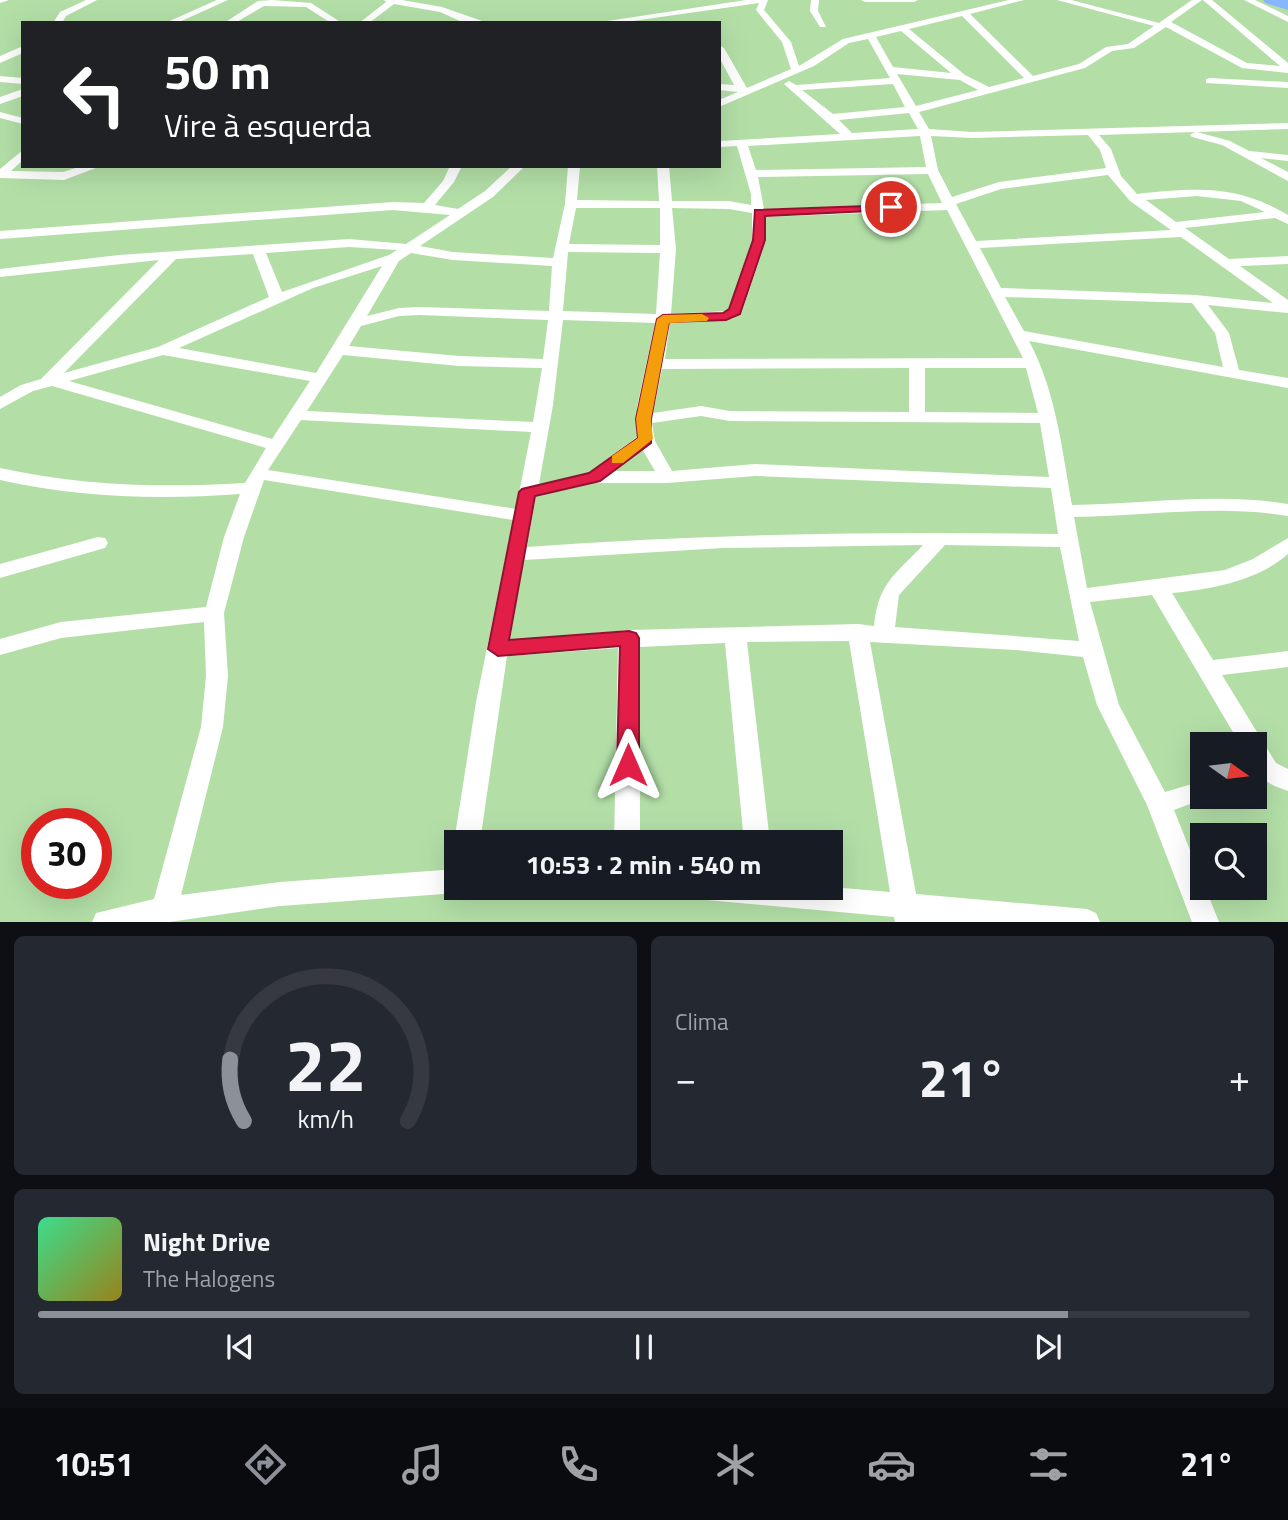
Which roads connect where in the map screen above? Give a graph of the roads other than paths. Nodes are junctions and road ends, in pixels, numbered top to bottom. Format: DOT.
graph roads {
  1 [pos="5,0"];
  2 [pos="93,0"];
  3 [pos="224,0"];
  4 [pos="764,0"];
  5 [pos="815,0"];
  6 [pos="865,0"];
  7 [pos="1020,0"];
  8 [pos="1061,0"];
  9 [pos="1198,0"];
  10 [pos="1207,0"];
  11 [pos="1248,0"];
  12 [pos="0,1"];
  13 [pos="390,1"];
  14 [pos="914,1"];
  15 [pos="263,2"];
  16 [pos="214,4"];
  17 [pos="875,5"];
  18 [pos="694,8"];
  19 [pos="966,10"];
  20 [pos="930,11"];
  21 [pos="946,17"];
  22 [pos="658,18"];
  23 [pos="1288,19"];
  24 [pos="58,21"];
  25 [pos="174,21"];
  26 [pos="231,21"];
  27 [pos="335,21"];
  28 [pos="365,21"];
  29 [pos="474,21"];
  30 [pos="622,21"];
  31 [pos="704,21"];
  32 [pos="823,25"];
  33 [pos="1164,25"];
  34 [pos="875,28"];
  35 [pos="897,28"];
  36 [pos="21,50"];
  37 [pos="721,52"];
  38 [pos="0,60"];
  39 [pos="1288,69"];
  40 [pos="796,70"];
  41 [pos="892,75"];
  42 [pos="782,77"];
  43 [pos="962,77"];
  44 [pos="0,79"];
  45 [pos="1032,80"];
  46 [pos="21,81"];
  47 [pos="1210,81"];
  48 [pos="1288,85"];
  49 [pos="721,87"];
  50 [pos="793,88"];
  51 [pos="742,90"];
  52 [pos="990,92"];
  53 [pos="21,93"];
  54 [pos="0,101"];
  55 [pos="721,103"];
  56 [pos="912,109"];
  57 [pos="0,115"];
  58 [pos="828,118"];
  59 [pos="21,120"];
  60 [pos="1288,126"];
  61 [pos="1175,130"];
  62 [pos="1090,131"];
  63 [pos="925,132"];
  64 [pos="849,138"];
  65 [pos="742,143"];
  66 [pos="721,144"];
  67 [pos="1246,152"];
  68 [pos="21,155"];
  69 [pos="1288,158"];
  70 [pos="89,168"];
  71 [pos="455,168"];
  72 [pos="517,168"];
  73 [pos="574,168"];
  74 [pos="663,168"];
  75 [pos="932,170"];
  76 [pos="1112,171"];
  77 [pos="1,174"];
  78 [pos="752,174"];
  79 [pos="1288,177"];
  80 [pos="1134,198"];
  81 [pos="571,204"];
  82 [pos="948,204"];
  83 [pos="426,206"];
  84 [pos="667,206"];
  85 [pos="759,211"];
  86 [pos="460,213"];
  87 [pos="1283,217"];
  88 [pos="1178,230"];
  89 [pos="0,235"];
  90 [pos="969,245"];
  91 [pos="669,249"];
  92 [pos="258,250"];
  93 [pos="400,254"];
  94 [pos="172,255"];
  95 [pos="560,255"];
  96 [pos="1288,260"];
  97 [pos="1228,263"];
  98 [pos="0,274"];
  99 [pos="997,292"];
  100 [pos="276,298"];
  101 [pos="1196,299"];
  102 [pos="365,303"];
  103 [pos="1288,308"];
  104 [pos="399,312"];
  105 [pos="556,315"];
  106 [pos="663,319"];
  107 [pos="355,323"];
  108 [pos="1019,335"];
  109 [pos="163,350"];
  110 [pos="339,350"];
  111 [pos="916,363"];
  112 [pos="1033,363"];
  113 [pos="549,364"];
  114 [pos="656,364"];
  115 [pos="1233,375"];
  116 [pos="318,378"];
  117 [pos="48,380"];
  118 [pos="1288,383"];
  119 [pos="0,386"];
  120 [pos="26,388"];
  121 [pos="0,404"];
  122 [pos="294,415"];
  123 [pos="917,416"];
  124 [pos="1048,418"];
  125 [pos="644,419"];
  126 [pos="541,426"];
  127 [pos="645,439"];
  128 [pos="274,445"];
  129 [pos="0,474"];
  130 [pos="594,477"];
  131 [pos="667,477"];
  132 [pos="254,481"];
  133 [pos="1058,483"];
  134 [pos="527,492"];
  135 [pos="1288,510"];
  136 [pos="1063,511"];
  137 [pos="524,516"];
  138 [pos="942,537"];
  139 [pos="1067,541"];
  140 [pos="98,542"];
  141 [pos="1288,544"];
  142 [pos="517,554"];
  143 [pos="0,571"];
  144 [pos="1158,587"];
  145 [pos="1077,596"];
  146 [pos="214,613"];
  147 [pos="858,632"];
  148 [pos="884,632"];
  149 [pos="735,634"];
  150 [pos="629,638"];
  151 [pos="0,647"];
  152 [pos="498,649"];
  153 [pos="1090,650"];
  154 [pos="1288,659"];
  155 [pos="1208,669"];
  156 [pos="1246,732"];
  157 [pos="1190,795"];
  158 [pos="1160,804"];
  159 [pos="469,830"];
  160 [pos="627,830"];
  161 [pos="756,830"];
  162 [pos="444,882"];
  163 [pos="827,900"];
  164 [pos="165,908"];
  165 [pos="192,913"];
  166 [pos="906,913"];
  167 [pos="105,922"];
  168 [pos="1087,922"];
  169 [pos="1206,922"];
  1 -- 12 [label="street"];
  2 -- 24 [label="street"];
  3 -- 16 [label="street"];
  4 -- 18 [label="street"];
  4 -- 40 [label="street"];
  5 -- 32 [label="street"];
  6 -- 17 [label="street"];
  7 -- 19 [label="street"];
  8 -- 33 [label="street"];
  9 -- 33 [label="street"];
  10 -- 39 [label="street"];
  11 -- 23 [label="street"];
  13 -- 28 [label="street"];
  13 -- 29 [label="street"];
  14 -- 17 [label="street"];
  15 -- 16 [label="street"];
  15 -- 26 [label="street"];
  15 -- 27 [label="street"];
  16 -- 25 [label="street"];
  18 -- 22 [label="street"];
  18 -- 31 [label="street"];
  19 -- 21 [label="street"];
  19 -- 45 [label="street"];
  20 -- 21 [label="street"];
  21 -- 35 [label="street"];
  22 -- 30 [label="street"];
  33 -- 39 [label="street"];
  33 -- 45 [label="street"];
  34 -- 35 [label="street"];
  34 -- 35 [label="street"];
  34 -- 40 [label="street"];
  34 -- 41 [label="street"];
  35 -- 43 [label="street"];
  36 -- 38 [label="street"];
  37 -- 51 [label="street"];
  40 -- 42 [label="street"];
  41 -- 43 [label="street"];
  41 -- 50 [label="street"];
  41 -- 56 [label="street"];
  42 -- 50 [label="street"];
  42 -- 51 [label="street"];
  43 -- 52 [label="street"];
  44 -- 46 [label="street"];
  45 -- 52 [label="street"];
  47 -- 48 [label="street"];
  49 -- 51 [label="street"];
  50 -- 58 [label="street"];
  51 -- 55 [label="street"];
  52 -- 56 [label="street"];
  53 -- 54 [label="street"];
  56 -- 58 [label="street"];
  56 -- 63 [label="street"];
  57 -- 59 [label="street"];
  58 -- 64 [label="street"];
  60 -- 61 [label="street"];
  61 -- 62 [label="street"];
  61 -- 67 [label="street"];
  62 -- 63 [label="street"];
  62 -- 76 [label="street"];
  63 -- 64 [label="street"];
  63 -- 75 [label="street"];
  64 -- 65 [label="street"];
  65 -- 66 [label="street"];
  65 -- 78 [label="street"];
  67 -- 69 [label="street"];
  67 -- 79 [label="street"];
  68 -- 77 [label="street"];
  70 -- 77 [label="street"];
  71 -- 83 [label="street"];
  72 -- 86 [label="street"];
  73 -- 81 [label="street"];
  74 -- 84 [label="street"];
  75 -- 78 [label="street"];
  75 -- 82 [label="street"];
  76 -- 80 [label="street"];
  76 -- 82 [label="street"];
  78 -- 85 [label="street"];
  80 -- 87 [label="street"];
  80 -- 88 [label="street"];
  81 -- 84 [label="street"];
  81 -- 95 [label="street"];
  82 -- 85 [label="street"];
  82 -- 90 [label="street"];
  83 -- 86 [label="street"];
  83 -- 89 [label="street"];
  84 -- 85 [label="street"];
  84 -- 91 [label="street"];
  85 -- 106 [label="street"];
  86 -- 93 [label="street"];
  87 -- 88 [label="street"];
  88 -- 90 [label="street"];
  88 -- 97 [label="street"];
  90 -- 99 [label="street"];
  91 -- 95 [label="street"];
  91 -- 106 [label="street"];
  92 -- 93 [label="street"];
  92 -- 94 [label="street"];
  92 -- 100 [label="street"];
  93 -- 95 [label="street"];
  93 -- 100 [label="street"];
  93 -- 102 [label="street"];
  94 -- 98 [label="street"];
  94 -- 117 [label="street"];
  95 -- 105 [label="street"];
  96 -- 97 [label="street"];
  97 -- 103 [label="street"];
  99 -- 101 [label="street"];
  99 -- 108 [label="street"];
  100 -- 109 [label="street"];
  101 -- 103 [label="street"];
  101 -- 115 [label="street"];
  102 -- 104 [label="street"];
  102 -- 107 [label="street"];
  104 -- 105 [label="street"];
  104 -- 107 [label="street"];
  105 -- 106 [label="street"];
  105 -- 113 [label="street"];
  106 -- 114 [label="street"];
  107 -- 110 [label="street"];
  108 -- 112 [label="street"];
  108 -- 115 [label="street"];
  109 -- 116 [label="street"];
  109 -- 117 [label="street"];
  110 -- 113 [label="street"];
  110 -- 116 [label="street"];
  111 -- 112 [label="street"];
  111 -- 114 [label="street"];
  111 -- 123 [label="street"];
  112 -- 124 [label="street"];
  113 -- 126 [label="street"];
  114 -- 125 [label="street"];
  115 -- 118 [label="street"];
  116 -- 122 [label="street"];
  117 -- 120 [label="street"];
  117 -- 128 [label="street"];
  119 -- 120 [label="street"];
  120 -- 121 [label="street"];
  122 -- 126 [label="street"];
  122 -- 128 [label="street"];
  123 -- 124 [label="street"];
  123 -- 125 [label="street"];
  124 -- 133 [label="street"];
  125 -- 127 [label="street"];
  126 -- 134 [label="street"];
  127 -- 130 [label="street"];
  127 -- 131 [label="street"];
  128 -- 132 [label="street"];
  129 -- 132 [label="street"];
  130 -- 131 [label="street"];
  130 -- 134 [label="street"];
  131 -- 133 [label="street"];
  132 -- 137 [label="street"];
  132 -- 146 [label="street"];
  133 -- 136 [label="street"];
  134 -- 137 [label="street"];
  135 -- 136 [label="street"];
  136 -- 139 [label="street"];
  137 -- 142 [label="street"];
  138 -- 139 [label="street"];
  138 -- 142 [label="street"];
  138 -- 148 [label="street"];
  139 -- 145 [label="street"];
  140 -- 143 [label="street"];
  141 -- 144 [label="street"];
  142 -- 152 [label="street"];
  144 -- 145 [label="street"];
  144 -- 155 [label="street"];
  145 -- 153 [label="street"];
  146 -- 151 [label="street"];
  146 -- 164 [label="street"];
  147 -- 148 [label="street"];
  147 -- 149 [label="street"];
  147 -- 166 [label="street"];
  148 -- 153 [label="street"];
  149 -- 150 [label="street"];
  149 -- 161 [label="street"];
  150 -- 152 [label="street"];
  150 -- 160 [label="street"];
  152 -- 159 [label="street"];
  153 -- 158 [label="street"];
  154 -- 155 [label="street"];
  155 -- 156 [label="street"];
  157 -- 158 [label="street"];
  158 -- 169 [label="street"];
  162 -- 165 [label="street"];
  163 -- 166 [label="street"];
  164 -- 165 [label="street"];
  164 -- 167 [label="street"];
  166 -- 168 [label="street"];
}
